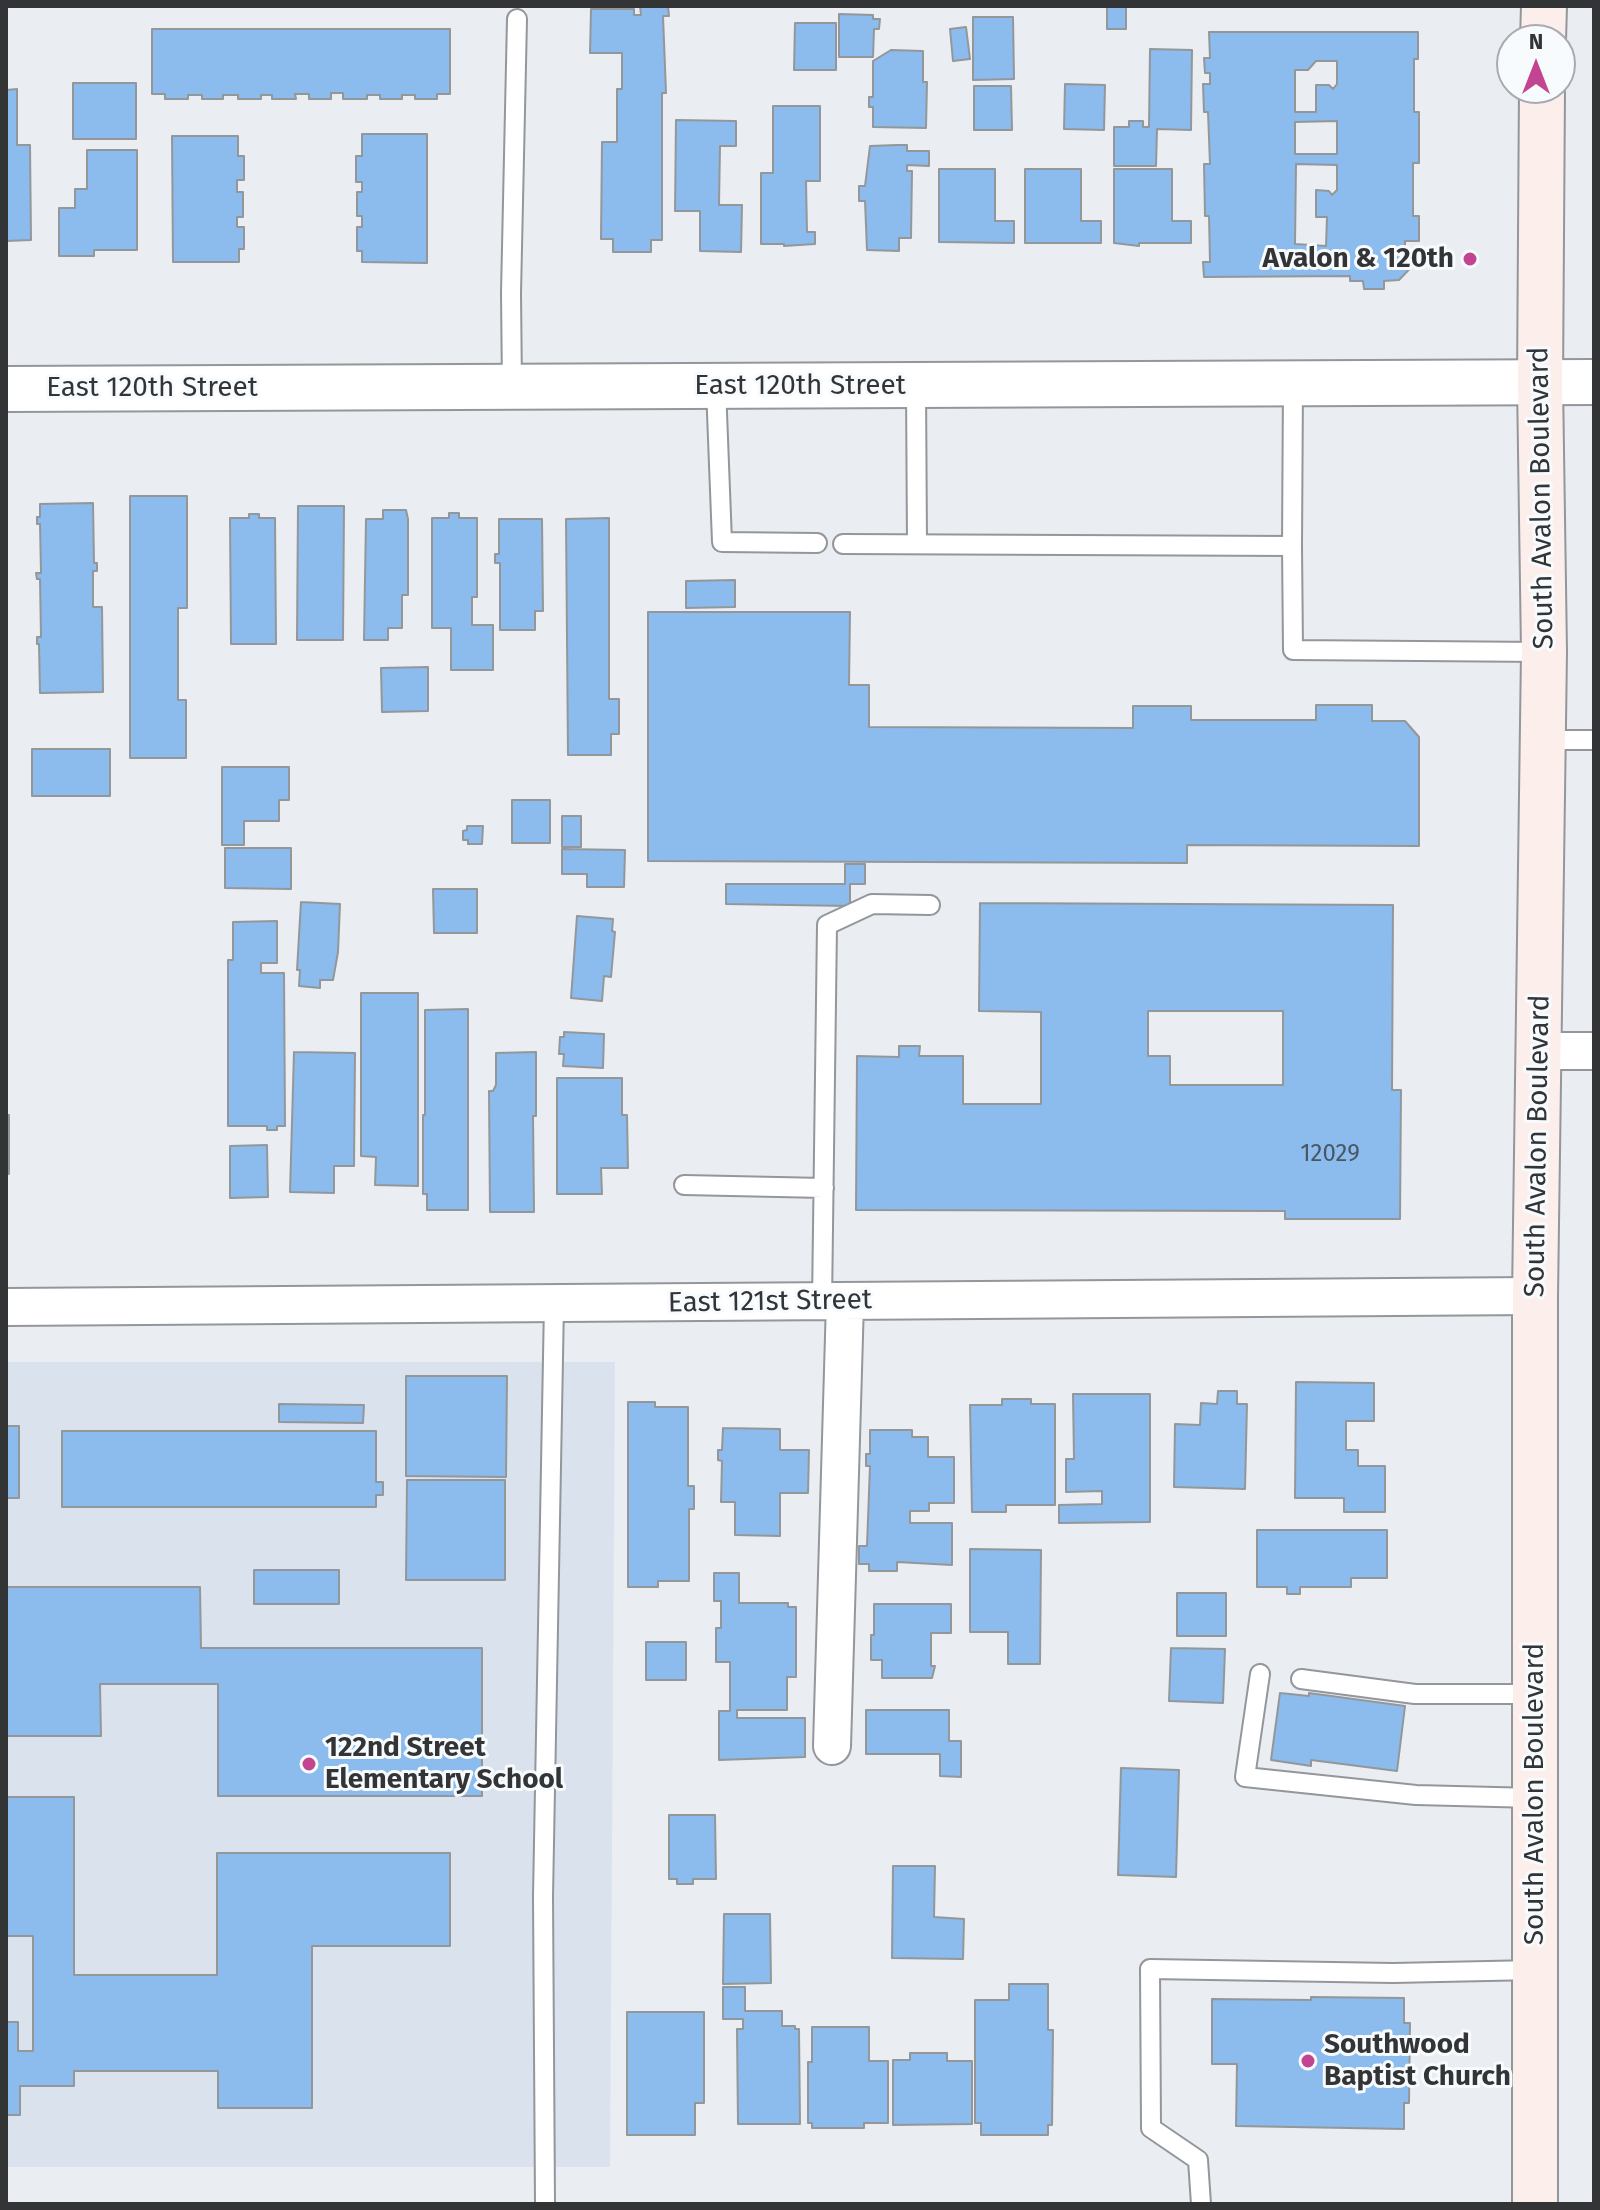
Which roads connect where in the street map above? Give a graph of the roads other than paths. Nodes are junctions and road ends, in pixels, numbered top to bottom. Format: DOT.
graph roads {
  1 [pos="517,19"];
  2 [pos="1542,104"];
  3 [pos="1594,382"];
  4 [pos="1540,383"];
  5 [pos="1293,384"];
  6 [pos="916,386"];
  7 [pos="512,387"];
  8 [pos="716,387"];
  9 [pos="6,389"];
  10 [pos="817,543"];
  11 [pos="843,544"];
  12 [pos="917,544"];
  13 [pos="1292,546"];
  14 [pos="1544,652"];
  15 [pos="1543,740"];
  16 [pos="1594,740"];
  17 [pos="930,905"];
  18 [pos="1540,1051"];
  19 [pos="1594,1051"];
  20 [pos="684,1185"];
  21 [pos="824,1188"];
  22 [pos="1535,1296"];
  23 [pos="833,1302"];
  24 [pos="554,1304"];
  25 [pos="6,1307"];
  26 [pos="1260,1674"];
  27 [pos="1301,1679"];
  28 [pos="1535,1694"];
  29 [pos="832,1746"];
  30 [pos="1535,1798"];
  31 [pos="1535,1970"];
  32 [pos="545,2204"];
  33 [pos="1201,2204"];
  34 [pos="1535,2204"];
  1 -- 7 [label="lane"];
  2 -- 4 [label="main road, South Avalon Boulevard"];
  3 -- 4 [label="street, East 120th Street"];
  4 -- 5 [label="street, East 120th Street"];
  4 -- 14 [label="main road, South Avalon Boulevard"];
  5 -- 6 [label="street, East 120th Street"];
  5 -- 13 [label="lane"];
  6 -- 8 [label="street, East 120th Street"];
  6 -- 12 [label="lane"];
  7 -- 8 [label="street, East 120th Street"];
  7 -- 9 [label="street, East 120th Street"];
  8 -- 10 [label="lane"];
  11 -- 12 [label="lane"];
  12 -- 13 [label="lane"];
  13 -- 14 [label="lane"];
  14 -- 15 [label="main road, South Avalon Boulevard"];
  15 -- 16 [label="lane"];
  15 -- 18 [label="main road, South Avalon Boulevard"];
  17 -- 21 [label="lane"];
  18 -- 19 [label="street"];
  18 -- 22 [label="main road, South Avalon Boulevard"];
  20 -- 21 [label="lane"];
  21 -- 23 [label="lane"];
  22 -- 23 [label="street, East 121st Street"];
  22 -- 28 [label="main road, South Avalon Boulevard"];
  23 -- 24 [label="street, East 121st Street"];
  23 -- 29 [label="street"];
  24 -- 25 [label="street, East 121st Street"];
  24 -- 32 [label="lane"];
  26 -- 30 [label="lane"];
  27 -- 28 [label="lane"];
  28 -- 30 [label="main road, South Avalon Boulevard"];
  30 -- 31 [label="main road, South Avalon Boulevard"];
  31 -- 33 [label="lane"];
  31 -- 34 [label="main road, South Avalon Boulevard"];
}
